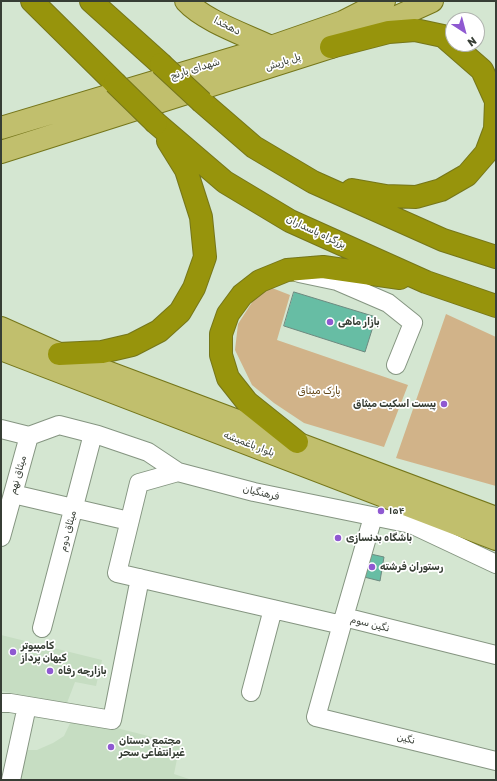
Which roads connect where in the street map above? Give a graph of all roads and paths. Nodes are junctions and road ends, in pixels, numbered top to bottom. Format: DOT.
graph roads {
  1 [pos="20,1"];
  2 [pos="92,1"];
  3 [pos="384,1"];
  4 [pos="193,3"];
  5 [pos="424,3"];
  6 [pos="36,6"];
  7 [pos="271,47"];
  8 [pos="331,47"];
  9 [pos="496,101"];
  10 [pos="156,123"];
  11 [pos="1,128"];
  12 [pos="1,152"];
  13 [pos="313,182"];
  14 [pos="496,258"];
  15 [pos="287,270"];
  16 [pos="426,282"];
  17 [pos="496,306"];
  18 [pos="1,328"];
  19 [pos="1,349"];
  20 [pos="59,354"];
  21 [pos="396,365"];
  22 [pos="1,430"];
  23 [pos="93,434"];
  24 [pos="29,436"];
  25 [pos="297,442"];
  26 [pos="178,472"];
  27 [pos="13,494"];
  28 [pos="74,508"];
  29 [pos="373,516"];
  30 [pos="414,516"];
  31 [pos="496,518"];
  32 [pos="129,521"];
  33 [pos="1,537"];
  34 [pos="496,540"];
  35 [pos="496,564"];
  36 [pos="140,578"];
  37 [pos="274,609"];
  38 [pos="343,621"];
  39 [pos="42,628"];
  40 [pos="496,655"];
  41 [pos="251,692"];
  42 [pos="1,703"];
  43 [pos="27,706"];
  44 [pos="316,717"];
  45 [pos="496,762"];
  46 [pos="11,780"];
  1 -- 6 [label="highway"];
  2 -- 13 [label="highway, bridge"];
  3 -- 7 [label="main road, شهدای بارنج"];
  4 -- 7 [label="main road, دهخدا"];
  5 -- 8 [label="main road, پل باریش"];
  6 -- 10 [label="highway, bridge"];
  7 -- 11 [label="main road, شهدای بارنج"];
  8 -- 9 [label="highway"];
  8 -- 12 [label="main road, پل باریش"];
  9 -- 13 [label="highway"];
  10 -- 16 [label="highway, بزرگراه پاسداران"];
  10 -- 20 [label="highway"];
  13 -- 14 [label="highway"];
  15 -- 16 [label="highway"];
  15 -- 21 [label="street"];
  15 -- 25 [label="highway"];
  16 -- 17 [label="highway, بزرگراه پاسداران"];
  18 -- 20 [label="main road, بلوار باغمیشه"];
  19 -- 30 [label="main road, بلوار باغمیشه"];
  20 -- 25 [label="main road, بلوار باغمیشه"];
  22 -- 24 [label="street"];
  23 -- 24 [label="street, فرهنگیان"];
  23 -- 26 [label="street, فرهنگیان"];
  23 -- 28 [label="street, میثاق دوم"];
  24 -- 27 [label="street, میثاق نهم"];
  25 -- 31 [label="main road, بلوار باغمیشه"];
  26 -- 29 [label="street, فرهنگیان"];
  26 -- 32 [label="street"];
  27 -- 28 [label="street"];
  27 -- 33 [label="street, میثاق نهم"];
  28 -- 32 [label="street"];
  28 -- 39 [label="street, میثاق دوم"];
  29 -- 30 [label="street, فرهنگیان"];
  29 -- 38 [label="street"];
  30 -- 34 [label="main road, بلوار باغمیشه"];
  30 -- 35 [label="street, فرهنگیان"];
  32 -- 36 [label="street"];
  36 -- 37 [label="street"];
  36 -- 43 [label="street"];
  37 -- 38 [label="street"];
  37 -- 41 [label="street"];
  38 -- 40 [label="street, نگین سوم"];
  38 -- 44 [label="street, نگین سوم"];
  42 -- 43 [label="street"];
  43 -- 46 [label="street"];
  44 -- 45 [label="street, نگین"];
}
